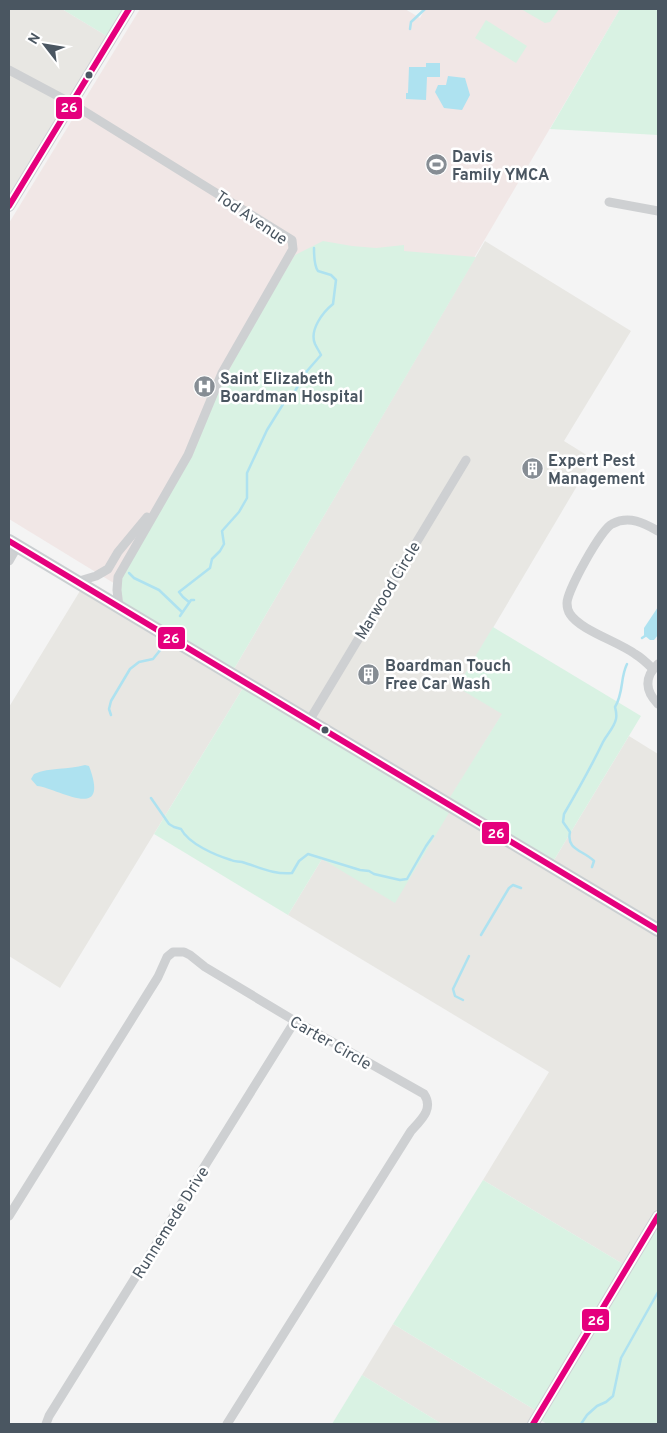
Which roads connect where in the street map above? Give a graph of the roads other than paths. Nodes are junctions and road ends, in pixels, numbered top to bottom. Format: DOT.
graph roads {
  1 [pos="128,9"];
  2 [pos="9,70"];
  3 [pos="71,103"];
  4 [pos="609,202"];
  5 [pos="9,206"];
  6 [pos="658,211"];
  7 [pos="466,460"];
  8 [pos="158,506"];
  9 [pos="658,531"];
  10 [pos="13,544"];
  11 [pos="9,561"];
  12 [pos="76,582"];
  13 [pos="119,607"];
  14 [pos="655,666"];
  15 [pos="658,704"];
  16 [pos="309,720"];
  17 [pos="658,930"];
  18 [pos="295,1021"];
  19 [pos="9,1216"];
  20 [pos="658,1216"];
  21 [pos="46,1424"];
  22 [pos="228,1424"];
  23 [pos="533,1424"];
  1 -- 3 [label="main road"];
  2 -- 3 [label="street, Tod Avenue"];
  3 -- 5 [label="main road"];
  3 -- 8 [label="street, Tod Avenue"];
  4 -- 6 [label="street"];
  7 -- 16 [label="street, Marwood Circle"];
  8 -- 12 [label="street, Tod Avenue"];
  8 -- 13 [label="street, Tod Avenue"];
  9 -- 14 [label="street"];
  10 -- 11 [label="street"];
  10 -- 12 [label="main road"];
  12 -- 13 [label="main road"];
  13 -- 16 [label="main road"];
  14 -- 15 [label="street"];
  16 -- 17 [label="main road"];
  18 -- 19 [label="street, Carter Circle"];
  18 -- 21 [label="street, Runnemede Drive"];
  18 -- 22 [label="street, Carter Circle"];
  20 -- 23 [label="main road"];
}
